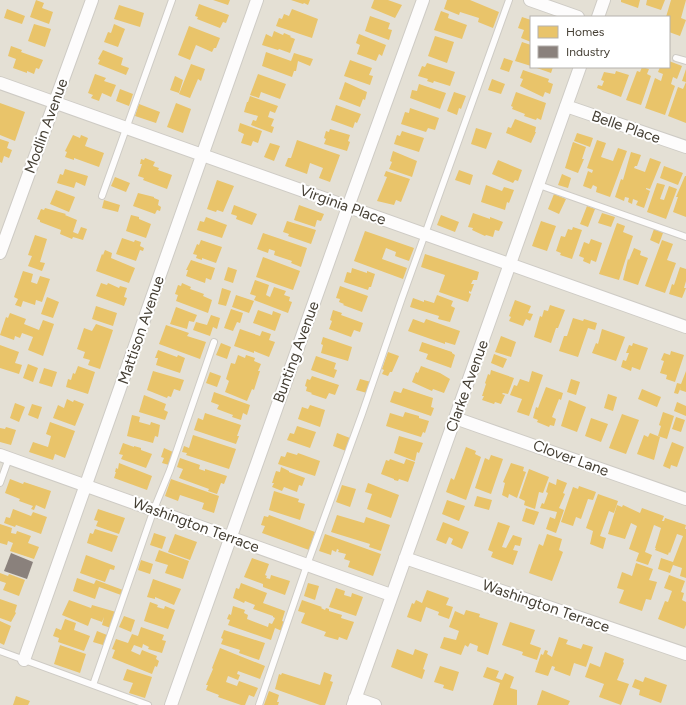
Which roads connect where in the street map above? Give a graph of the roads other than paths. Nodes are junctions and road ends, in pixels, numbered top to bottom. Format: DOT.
graph roads {
  1 [pos="92,0"];
  2 [pos="172,0"];
  3 [pos="257,0"];
  4 [pos="423,0"];
  5 [pos="509,0"];
  6 [pos="530,0"];
  7 [pos="604,0"];
  8 [pos="575,16"];
  9 [pos="598,16"];
  10 [pos="676,58"];
  11 [pos="686,61"];
  12 [pos="580,68"];
  13 [pos="0,83"];
  14 [pos="55,103"];
  15 [pos="566,106"];
  16 [pos="126,128"];
  17 [pos="686,147"];
  18 [pos="202,155"];
  19 [pos="539,184"];
  20 [pos="102,196"];
  21 [pos="348,207"];
  22 [pos="426,234"];
  23 [pos="686,237"];
  24 [pos="0,253"];
  25 [pos="510,264"];
  26 [pos="686,327"];
  27 [pos="214,342"];
  28 [pos="456,418"];
  29 [pos="4,456"];
  30 [pos="0,483"];
  31 [pos="86,485"];
  32 [pos="686,499"];
  33 [pos="154,510"];
  34 [pos="230,537"];
  35 [pos="405,558"];
  36 [pos="307,564"];
  37 [pos="391,595"];
  38 [pos="0,651"];
  39 [pos="686,654"];
  40 [pos="24,660"];
  41 [pos="93,685"];
  42 [pos="354,701"];
  43 [pos="148,705"];
  44 [pos="171,705"];
  45 [pos="259,705"];
  46 [pos="375,705"];
  1 -- 14 [label="street, Modlin Avenue"];
  2 -- 16 [label="lane"];
  3 -- 18 [label="street, Mattison Avenue"];
  4 -- 21 [label="street, Bunting Avenue"];
  5 -- 22 [label="lane"];
  6 -- 8 [label="street"];
  7 -- 9 [label="street"];
  10 -- 11 [label="lane"];
  12 -- 15 [label="street, Clarke Avenue"];
  13 -- 14 [label="street, Virginia Place"];
  14 -- 16 [label="street, Virginia Place"];
  14 -- 24 [label="street, Modlin Avenue"];
  15 -- 17 [label="street, Belle Place"];
  15 -- 19 [label="street, Clarke Avenue"];
  16 -- 18 [label="street, Virginia Place"];
  16 -- 20 [label="lane"];
  18 -- 21 [label="street, Virginia Place"];
  18 -- 31 [label="street, Mattison Avenue"];
  19 -- 23 [label="lane"];
  19 -- 25 [label="street, Clarke Avenue"];
  21 -- 22 [label="street, Virginia Place"];
  21 -- 34 [label="street, Bunting Avenue"];
  22 -- 25 [label="street, Virginia Place"];
  22 -- 36 [label="lane"];
  25 -- 26 [label="street, Virginia Place"];
  25 -- 28 [label="street, Clarke Avenue"];
  27 -- 33 [label="lane"];
  28 -- 32 [label="street, Clover Lane"];
  28 -- 35 [label="street, Clarke Avenue"];
  29 -- 30 [label="lane"];
  29 -- 31 [label="street, Washington Terrace"];
  31 -- 33 [label="street, Washington Terrace"];
  31 -- 40 [label="street, Mattison Avenue"];
  33 -- 34 [label="street, Washington Terrace"];
  33 -- 41 [label="lane"];
  34 -- 36 [label="street, Washington Terrace"];
  34 -- 44 [label="street, Bunting Avenue"];
  35 -- 37 [label="street, Clarke Avenue"];
  35 -- 39 [label="street, Washington Terrace"];
  36 -- 37 [label="street, Washington Terrace"];
  36 -- 45 [label="lane"];
  37 -- 42 [label="street, Clarke Avenue"];
  38 -- 40 [label="lane"];
  40 -- 41 [label="lane"];
  41 -- 43 [label="lane"];
  42 -- 46 [label="street"];
}
